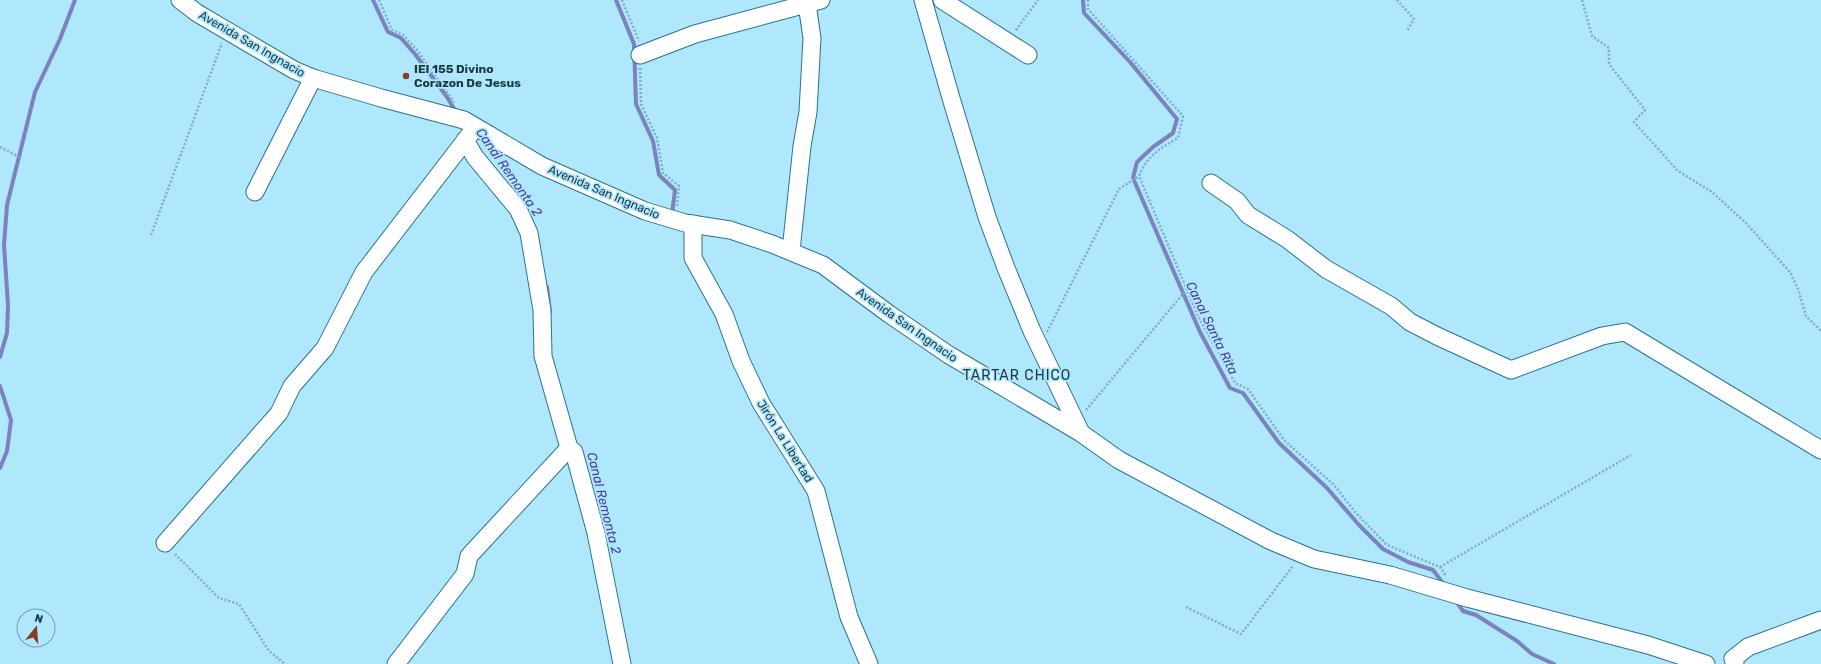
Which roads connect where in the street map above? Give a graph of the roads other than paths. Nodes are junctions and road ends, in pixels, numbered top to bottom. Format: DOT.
graph roads {
  1 [pos="180,0"];
  2 [pos="923,0"];
  3 [pos="942,0"];
  4 [pos="814,2"];
  5 [pos="640,55"];
  6 [pos="1028,55"];
  7 [pos="313,78"];
  8 [pos="470,123"];
  9 [pos="465,140"];
  10 [pos="1211,183"];
  11 [pos="255,192"];
  12 [pos="693,224"];
  13 [pos="791,252"];
  14 [pos="1079,427"];
  15 [pos="569,448"];
  16 [pos="1821,450"];
  17 [pos="165,544"];
  18 [pos="1821,620"];
  19 [pos="396,664"];
  20 [pos="622,664"];
  21 [pos="869,664"];
  22 [pos="1706,664"];
  23 [pos="1735,664"];
  1 -- 7 [label="street, Avenida San Ingnacio"];
  2 -- 14 [label="street"];
  3 -- 6 [label="street"];
  4 -- 5 [label="street"];
  4 -- 13 [label="street"];
  7 -- 8 [label="street, Avenida San Ingnacio"];
  7 -- 11 [label="street"];
  8 -- 9 [label="street"];
  8 -- 12 [label="street, Avenida San Ingnacio"];
  9 -- 15 [label="street"];
  9 -- 17 [label="street"];
  10 -- 16 [label="street"];
  12 -- 13 [label="street, Avenida San Ingnacio"];
  12 -- 21 [label="street, Jirón La Libertad"];
  13 -- 14 [label="street, Avenida San Ingnacio"];
  14 -- 22 [label="street, Avenida San Ingnacio"];
  15 -- 19 [label="street"];
  15 -- 20 [label="street"];
  18 -- 23 [label="street"];
}
